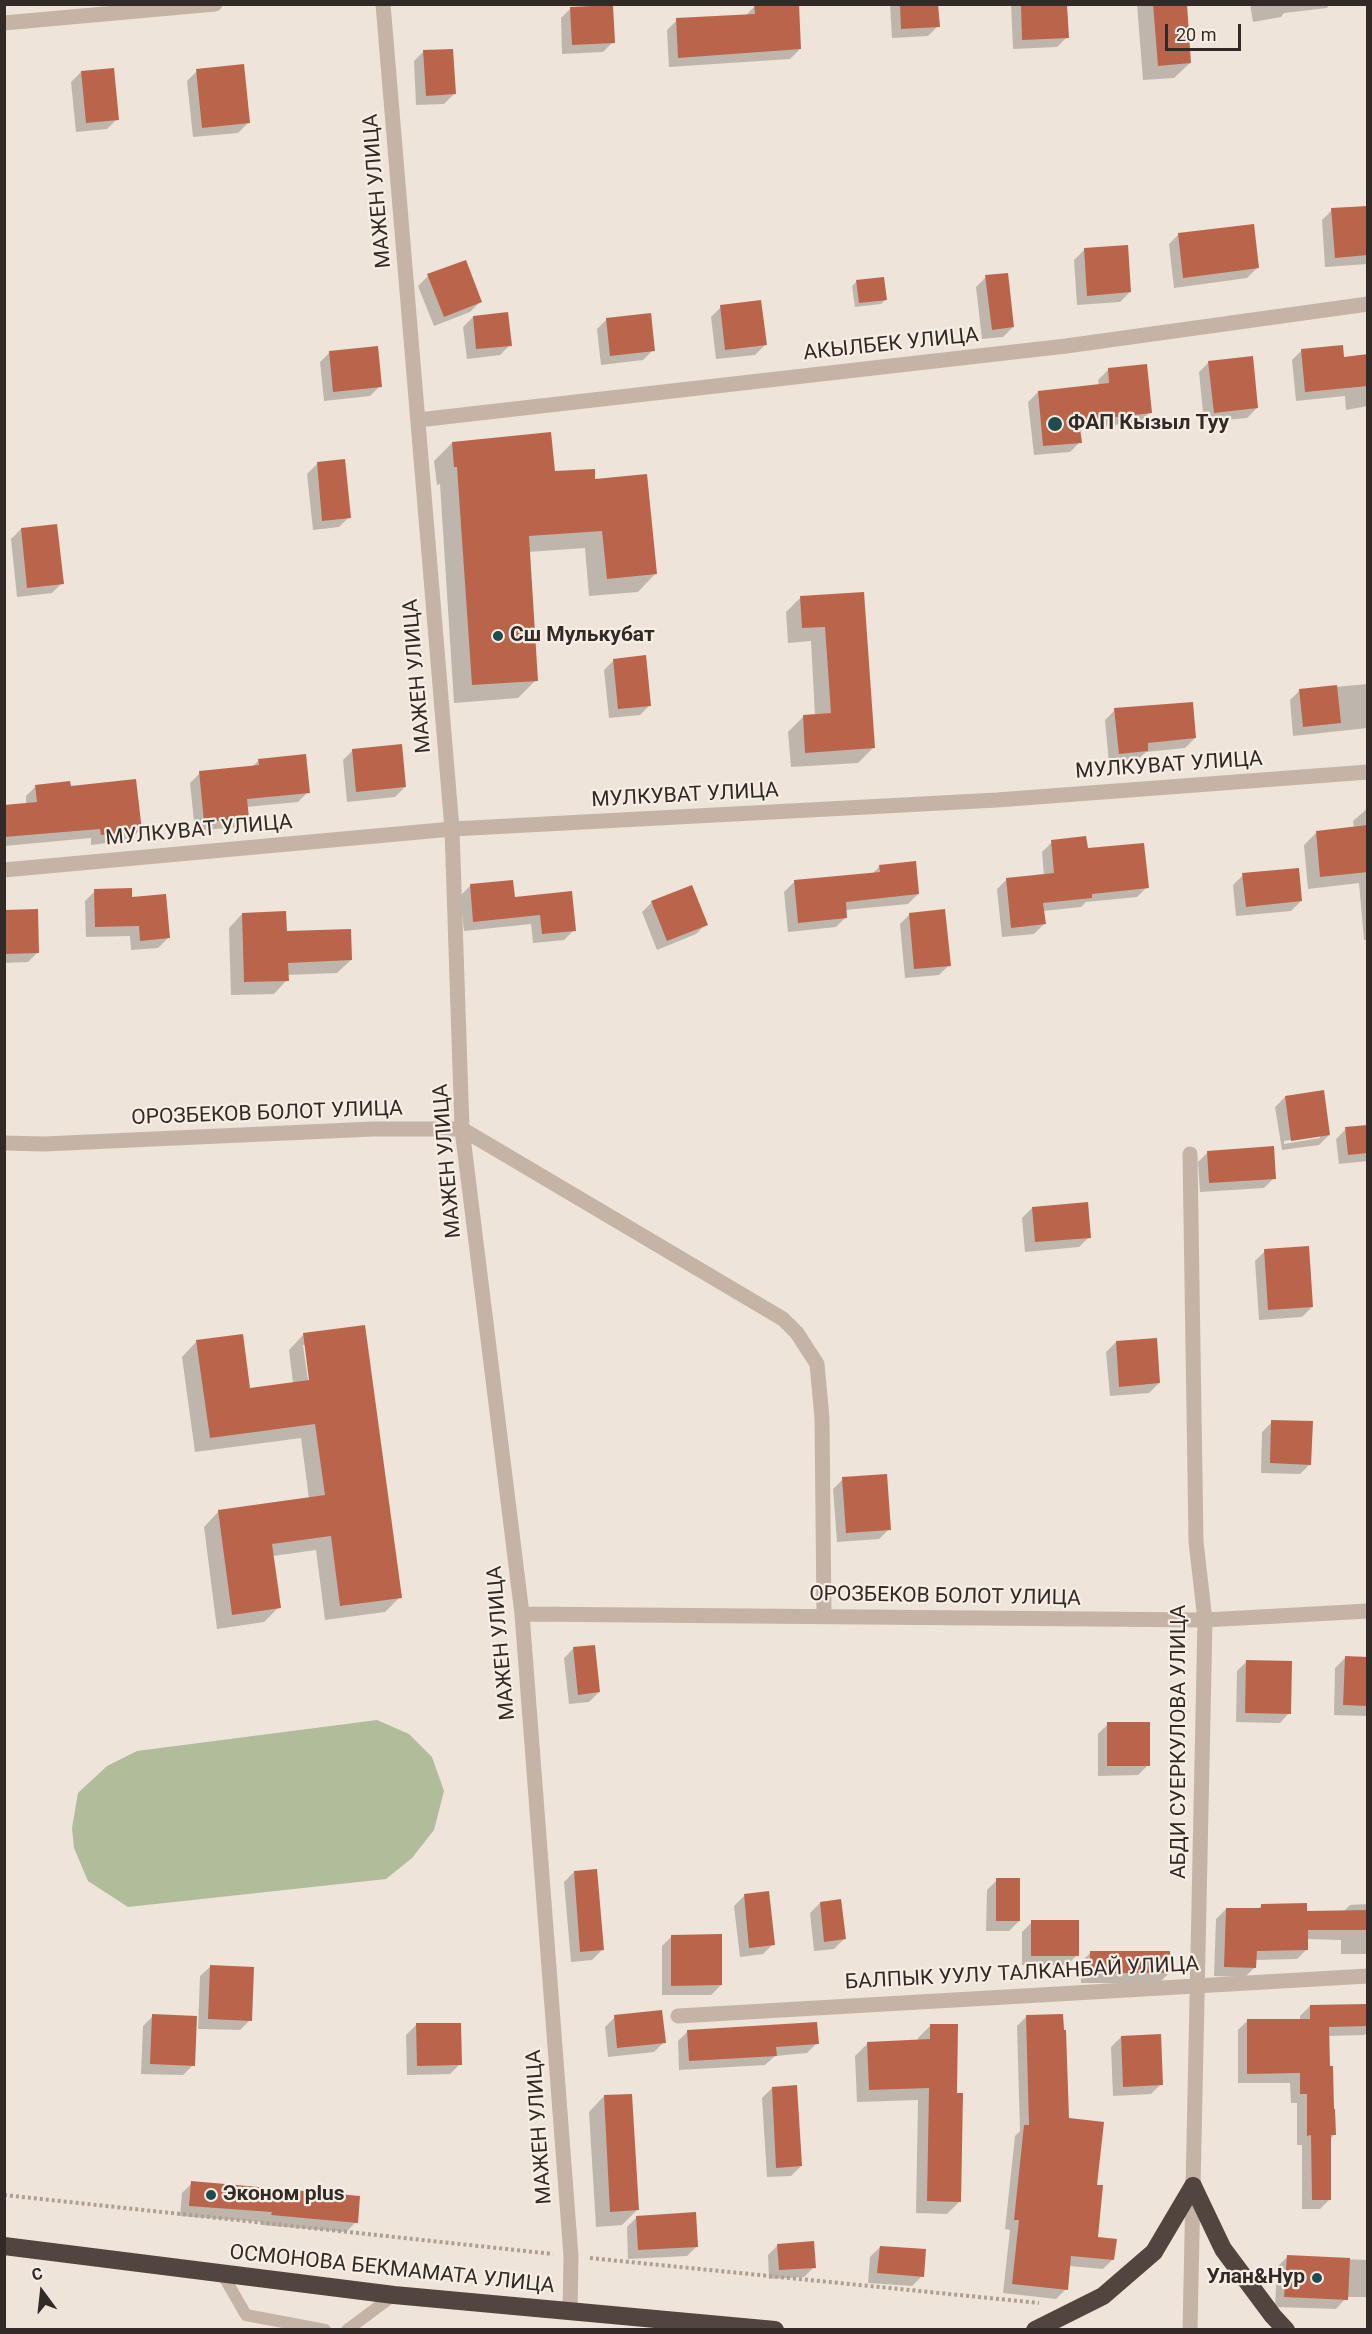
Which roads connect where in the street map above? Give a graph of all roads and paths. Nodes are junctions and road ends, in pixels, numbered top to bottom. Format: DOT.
graph roads {
  1 [pos="215,4"];
  2 [pos="383,4"];
  3 [pos="4,23"];
  4 [pos="1368,304"];
  5 [pos="418,420"];
  6 [pos="1368,772"];
  7 [pos="452,829"];
  8 [pos="4,870"];
  9 [pos="462,1129"];
  10 [pos="4,1143"];
  11 [pos="1190,1154"];
  12 [pos="1368,1611"];
  13 [pos="522,1614"];
  14 [pos="824,1617"];
  15 [pos="1205,1620"];
  16 [pos="1368,1976"];
  17 [pos="1198,1985"];
  18 [pos="678,2016"];
  19 [pos="1193,2186"];
  20 [pos="4,2195"];
  21 [pos="4,2246"];
  22 [pos="571,2256"];
  23 [pos="223,2274"];
  24 [pos="394,2295"];
  25 [pos="1048,2304"];
  26 [pos="570,2311"];
  27 [pos="694,2326"];
  28 [pos="325,2330"];
  29 [pos="347,2330"];
  30 [pos="775,2330"];
  31 [pos="1035,2330"];
  32 [pos="1190,2330"];
  33 [pos="1286,2330"];
  1 -- 3 [label="street"];
  2 -- 5 [label="street, МАЖЕН УЛИЦА"];
  4 -- 5 [label="street, АКЫЛБЕК УЛИЦА"];
  5 -- 7 [label="street, МАЖЕН УЛИЦА"];
  6 -- 7 [label="street, МУЛКУВАТ УЛИЦА"];
  7 -- 8 [label="street, МУЛКУВАТ УЛИЦА"];
  7 -- 9 [label="street, МАЖЕН УЛИЦА"];
  9 -- 10 [label="street, ОРОЗБЕКОВ БОЛОТ УЛИЦА"];
  9 -- 13 [label="street, МАЖЕН УЛИЦА"];
  9 -- 14 [label="street"];
  11 -- 15 [label="street, АБДИ СУЕРКУЛОВА УЛИЦА"];
  12 -- 15 [label="street, ОРОЗБЕКОВ БОЛОТ УЛИЦА"];
  13 -- 14 [label="street, ОРОЗБЕКОВ БОЛОТ УЛИЦА"];
  13 -- 22 [label="street, МАЖЕН УЛИЦА"];
  14 -- 15 [label="street, ОРОЗБЕКОВ БОЛОТ УЛИЦА"];
  15 -- 17 [label="street, АБДИ СУЕРКУЛОВА УЛИЦА"];
  16 -- 17 [label="street, БАЛПЫК УУЛУ ТАЛКАНБАЙ УЛИЦА"];
  17 -- 18 [label="street, БАЛПЫК УУЛУ ТАЛКАНБАЙ УЛИЦА"];
  17 -- 19 [label="street, АБДИ СУЕРКУЛОВА УЛИЦА"];
  19 -- 31 [label="highway"];
  19 -- 32 [label="street, АБДИ СУЕРКУЛОВА УЛИЦА"];
  19 -- 33 [label="highway"];
  20 -- 22 [label="path"];
  21 -- 23 [label="highway, ОСМОНОВА БЕКМАМАТА УЛИЦА"];
  22 -- 25 [label="path"];
  22 -- 26 [label="street, МАЖЕН УЛИЦА"];
  23 -- 24 [label="highway, ОСМОНОВА БЕКМАМАТА УЛИЦА"];
  23 -- 28 [label="lane"];
  24 -- 26 [label="highway, ОСМОНОВА БЕКМАМАТА УЛИЦА"];
  24 -- 29 [label="lane"];
  26 -- 27 [label="highway, ОСМОНОВА БЕКМАМАТА УЛИЦА"];
  27 -- 30 [label="highway, ОСМОНОВА БЕКМАМАТА УЛИЦА"];
}
